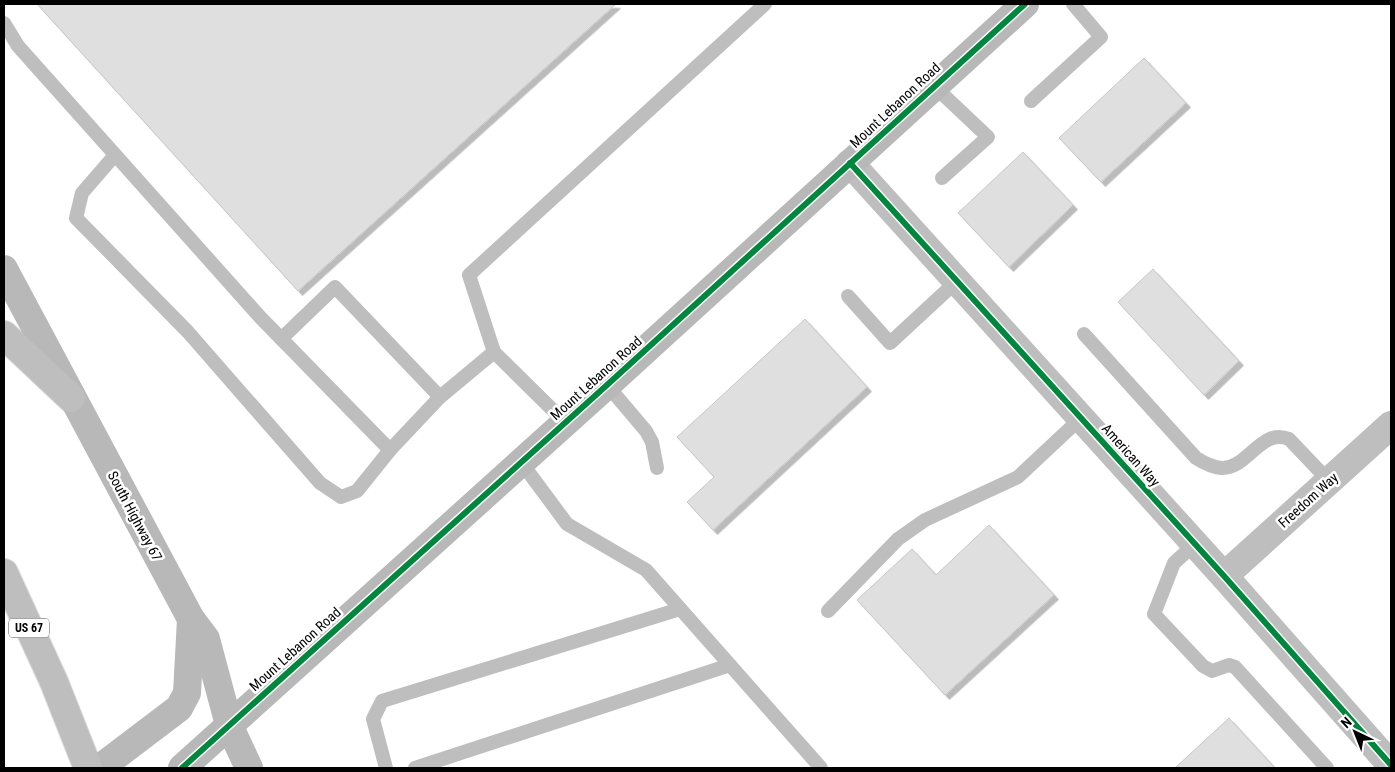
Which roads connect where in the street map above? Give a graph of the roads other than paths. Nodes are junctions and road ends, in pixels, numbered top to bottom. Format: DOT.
graph roads {
  1 [pos="765,4"];
  2 [pos="1025,4"];
  3 [pos="1073,4"];
  4 [pos="4,23"];
  5 [pos="934,86"];
  6 [pos="1031,101"];
  7 [pos="115,156"];
  8 [pos="850,163"];
  9 [pos="942,178"];
  10 [pos="4,269"];
  11 [pos="957,281"];
  12 [pos="848,296"];
  13 [pos="1084,334"];
  14 [pos="4,335"];
  15 [pos="281,339"];
  16 [pos="494,352"];
  17 [pos="607,385"];
  18 [pos="440,397"];
  19 [pos="71,398"];
  20 [pos="1081,418"];
  21 [pos="566,423"];
  22 [pos="1391,425"];
  23 [pos="390,450"];
  24 [pos="522,462"];
  25 [pos="657,468"];
  26 [pos="1329,481"];
  27 [pos="1195,544"];
  28 [pos="4,573"];
  29 [pos="1224,576"];
  30 [pos="680,609"];
  31 [pos="828,611"];
  32 [pos="190,619"];
  33 [pos="730,665"];
  34 [pos="229,724"];
  35 [pos="1391,765"];
  36 [pos="88,768"];
  37 [pos="100,768"];
  38 [pos="182,768"];
  39 [pos="249,768"];
  40 [pos="386,768"];
  41 [pos="415,768"];
  42 [pos="820,768"];
  43 [pos="1326,768"];
  1 -- 16 [label="lane"];
  2 -- 5 [label="street, Mount Lebanon Road"];
  3 -- 6 [label="lane"];
  4 -- 7 [label="lane"];
  5 -- 8 [label="street, Mount Lebanon Road"];
  5 -- 9 [label="lane"];
  7 -- 15 [label="lane"];
  7 -- 23 [label="lane"];
  8 -- 11 [label="main road, American Way"];
  8 -- 17 [label="street, Mount Lebanon Road"];
  10 -- 19 [label="street, South Highway 67"];
  11 -- 12 [label="lane"];
  11 -- 20 [label="main road, American Way"];
  13 -- 26 [label="lane"];
  14 -- 19 [label="main road"];
  15 -- 18 [label="lane"];
  15 -- 23 [label="lane"];
  16 -- 18 [label="lane"];
  16 -- 21 [label="lane"];
  17 -- 21 [label="street, Mount Lebanon Road"];
  17 -- 25 [label="lane"];
  18 -- 23 [label="lane"];
  19 -- 32 [label="street, South Highway 67"];
  20 -- 27 [label="main road, American Way"];
  20 -- 31 [label="lane"];
  21 -- 24 [label="street, Mount Lebanon Road"];
  22 -- 26 [label="main road, Freedom Way"];
  24 -- 30 [label="lane"];
  24 -- 34 [label="street, Mount Lebanon Road"];
  26 -- 29 [label="main road, Freedom Way"];
  27 -- 29 [label="main road, American Way"];
  27 -- 43 [label="lane"];
  28 -- 36 [label="main road, US 67"];
  29 -- 35 [label="main road, American Way"];
  30 -- 33 [label="lane"];
  30 -- 40 [label="lane"];
  32 -- 34 [label="street, South Highway 67"];
  32 -- 37 [label="street"];
  33 -- 41 [label="lane"];
  33 -- 42 [label="lane"];
  34 -- 38 [label="street, Mount Lebanon Road"];
  34 -- 39 [label="street, South Highway 67"];
}
